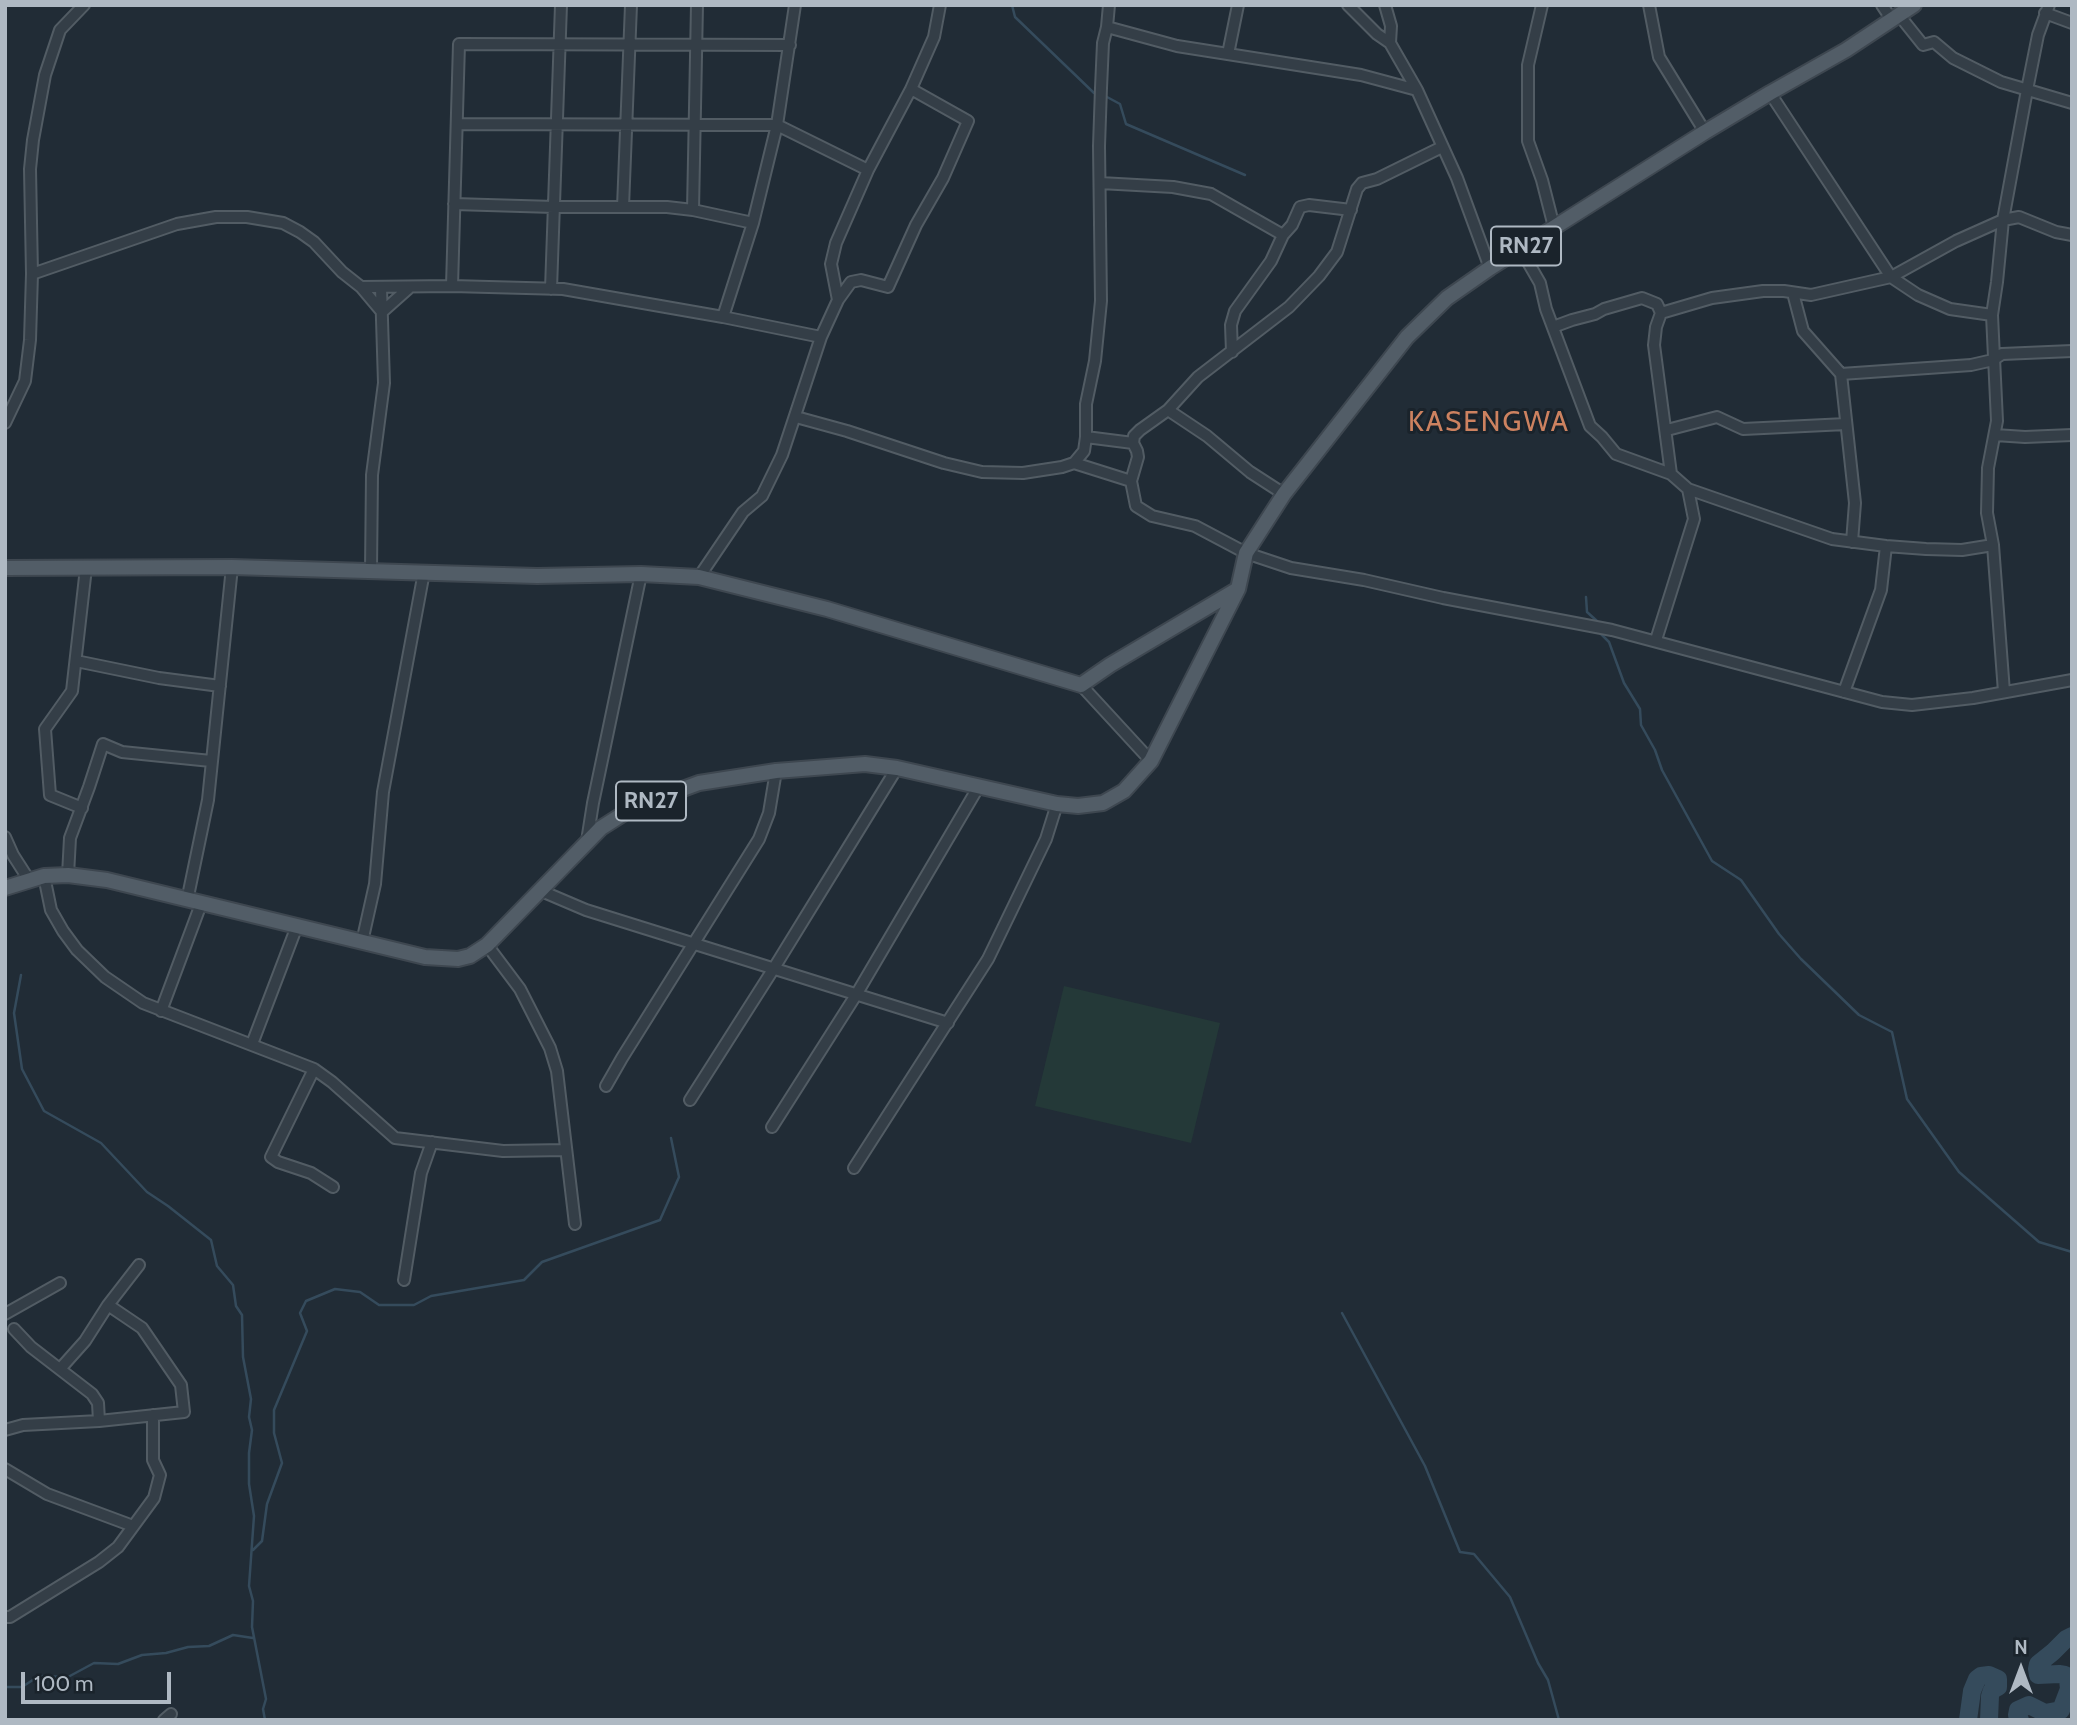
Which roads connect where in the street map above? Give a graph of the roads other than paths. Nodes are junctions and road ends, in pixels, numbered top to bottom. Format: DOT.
graph roads {
  1 [pos="84,5"];
  2 [pos="561,5"];
  3 [pos="631,5"];
  4 [pos="697,5"];
  5 [pos="795,5"];
  6 [pos="940,5"];
  7 [pos="1109,5"];
  8 [pos="1238,5"];
  9 [pos="1348,5"];
  10 [pos="1385,5"];
  11 [pos="1542,5"];
  12 [pos="1649,5"];
  13 [pos="1882,5"];
  14 [pos="1914,5"];
  15 [pos="2047,9"];
  16 [pos="1896,17"];
  17 [pos="2072,23"];
  18 [pos="1107,27"];
  19 [pos="1390,43"];
  20 [pos="559,44"];
  21 [pos="629,44"];
  22 [pos="696,45"];
  23 [pos="790,45"];
  24 [pos="1228,54"];
  25 [pos="911,89"];
  26 [pos="1417,90"];
  27 [pos="2027,90"];
  28 [pos="1770,93"];
  29 [pos="2072,103"];
  30 [pos="457,124"];
  31 [pos="557,124"];
  32 [pos="626,124"];
  33 [pos="694,124"];
  34 [pos="777,125"];
  35 [pos="1705,132"];
  36 [pos="1441,147"];
  37 [pos="868,170"];
  38 [pos="1100,183"];
  39 [pos="454,204"];
  40 [pos="554,207"];
  41 [pos="624,207"];
  42 [pos="1351,210"];
  43 [pos="693,211"];
  44 [pos="2003,220"];
  45 [pos="753,223"];
  46 [pos="1554,227"];
  47 [pos="1283,235"];
  48 [pos="2072,235"];
  49 [pos="1521,250"];
  50 [pos="1490,268"];
  51 [pos="32,274"];
  52 [pos="1891,277"];
  53 [pos="452,286"];
  54 [pos="361,287"];
  55 [pos="381,288"];
  56 [pos="409,288"];
  57 [pos="551,289"];
  58 [pos="1793,293"];
  59 [pos="838,300"];
  60 [pos="382,312"];
  61 [pos="1661,313"];
  62 [pos="1992,314"];
  63 [pos="723,317"];
  64 [pos="1553,327"];
  65 [pos="821,337"];
  66 [pos="2072,351"];
  67 [pos="1231,352"];
  68 [pos="1993,360"];
  69 [pos="1842,374"];
  70 [pos="1168,411"];
  71 [pos="796,417"];
  72 [pos="5,423"];
  73 [pos="1846,424"];
  74 [pos="1667,430"];
  75 [pos="1995,435"];
  76 [pos="2072,435"];
  77 [pos="1086,437"];
  78 [pos="1133,443"];
  79 [pos="1074,463"];
  80 [pos="1671,474"];
  81 [pos="1131,481"];
  82 [pos="1688,489"];
  83 [pos="1284,494"];
  84 [pos="1852,542"];
  85 [pos="1993,545"];
  86 [pos="1886,546"];
  87 [pos="1246,553"];
  88 [pos="232,567"];
  89 [pos="5,568"];
  90 [pos="86,568"];
  91 [pos="371,570"];
  92 [pos="424,572"];
  93 [pos="641,574"];
  94 [pos="699,577"];
  95 [pos="1238,589"];
  96 [pos="1656,640"];
  97 [pos="76,661"];
  98 [pos="2072,680"];
  99 [pos="219,685"];
  100 [pos="1081,685"];
  101 [pos="1844,692"];
  102 [pos="2004,692"];
  103 [pos="211,761"];
  104 [pos="1151,761"];
  105 [pos="897,768"];
  106 [pos="776,771"];
  107 [pos="979,786"];
  108 [pos="1057,804"];
  109 [pos="82,808"];
  110 [pos="5,837"];
  111 [pos="587,841"];
  112 [pos="68,875"];
  113 [pos="36,878"];
  114 [pos="6,887"];
  115 [pos="539,890"];
  116 [pos="194,902"];
  117 [pos="297,926"];
  118 [pos="362,942"];
  119 [pos="695,943"];
  120 [pos="488,945"];
  121 [pos="774,968"];
  122 [pos="856,995"];
  123 [pos="161,1011"];
  124 [pos="948,1023"];
  125 [pos="252,1044"];
  126 [pos="314,1069"];
  127 [pos="606,1086"];
  128 [pos="690,1100"];
  129 [pos="772,1127"];
  130 [pos="432,1142"];
  131 [pos="565,1150"];
  132 [pos="854,1168"];
  133 [pos="333,1187"];
  134 [pos="575,1224"];
  135 [pos="139,1265"];
  136 [pos="404,1280"];
  137 [pos="60,1283"];
  138 [pos="108,1305"];
  139 [pos="5,1314"];
  140 [pos="14,1329"];
  141 [pos="60,1369"];
  142 [pos="153,1415"];
  143 [pos="99,1421"];
  144 [pos="5,1430"];
  145 [pos="5,1469"];
  146 [pos="133,1526"];
  147 [pos="5,1617"];
  1 -- 51 [label="street"];
  2 -- 20 [label="street"];
  3 -- 21 [label="street"];
  4 -- 22 [label="street"];
  5 -- 23 [label="street"];
  6 -- 25 [label="street"];
  7 -- 18 [label="street"];
  8 -- 24 [label="street"];
  9 -- 19 [label="street"];
  10 -- 19 [label="street"];
  11 -- 46 [label="street"];
  12 -- 35 [label="street"];
  13 -- 16 [label="street"];
  14 -- 16 [label="main road, RN27"];
  15 -- 17 [label="street"];
  15 -- 27 [label="street"];
  16 -- 27 [label="street"];
  16 -- 28 [label="main road, RN27"];
  18 -- 24 [label="street"];
  18 -- 38 [label="street"];
  19 -- 26 [label="street"];
  20 -- 21 [label="street"];
  20 -- 30 [label="street"];
  20 -- 31 [label="street"];
  21 -- 22 [label="street"];
  21 -- 32 [label="street"];
  22 -- 23 [label="street"];
  22 -- 33 [label="street"];
  23 -- 34 [label="street"];
  24 -- 26 [label="street"];
  25 -- 37 [label="street"];
  25 -- 59 [label="street"];
  26 -- 36 [label="street"];
  27 -- 29 [label="street"];
  27 -- 44 [label="street"];
  28 -- 35 [label="main road, RN27"];
  28 -- 52 [label="street"];
  30 -- 31 [label="street"];
  30 -- 39 [label="street"];
  31 -- 32 [label="street"];
  31 -- 40 [label="street"];
  32 -- 33 [label="street"];
  32 -- 41 [label="street"];
  33 -- 34 [label="street"];
  33 -- 43 [label="street"];
  34 -- 37 [label="street"];
  34 -- 45 [label="street"];
  35 -- 46 [label="main road, RN27"];
  36 -- 42 [label="street"];
  36 -- 50 [label="street"];
  37 -- 59 [label="street"];
  38 -- 47 [label="street"];
  38 -- 77 [label="street"];
  39 -- 40 [label="street"];
  39 -- 53 [label="street"];
  40 -- 41 [label="street"];
  40 -- 57 [label="street"];
  41 -- 43 [label="street"];
  42 -- 47 [label="street"];
  42 -- 67 [label="street"];
  43 -- 45 [label="street"];
  44 -- 48 [label="street"];
  44 -- 52 [label="street"];
  44 -- 62 [label="street"];
  45 -- 63 [label="street"];
  46 -- 49 [label="main road, RN27"];
  47 -- 67 [label="street"];
  49 -- 50 [label="main road, RN27"];
  49 -- 64 [label="street"];
  50 -- 83 [label="main road, RN27"];
  51 -- 54 [label="street"];
  51 -- 72 [label="street"];
  52 -- 58 [label="street"];
  52 -- 62 [label="street"];
  53 -- 56 [label="street"];
  53 -- 57 [label="street"];
  54 -- 55 [label="street"];
  54 -- 60 [label="street"];
  55 -- 56 [label="street"];
  55 -- 60 [label="street"];
  56 -- 60 [label="street"];
  57 -- 63 [label="street"];
  58 -- 61 [label="street"];
  58 -- 69 [label="street"];
  59 -- 65 [label="street"];
  60 -- 91 [label="street"];
  61 -- 64 [label="street"];
  61 -- 74 [label="street"];
  62 -- 68 [label="street"];
  63 -- 65 [label="street"];
  64 -- 80 [label="street"];
  65 -- 71 [label="street"];
  66 -- 68 [label="street"];
  67 -- 70 [label="street"];
  68 -- 69 [label="street"];
  68 -- 75 [label="street"];
  69 -- 73 [label="street"];
  70 -- 78 [label="street"];
  70 -- 83 [label="street"];
  71 -- 79 [label="street"];
  71 -- 94 [label="street"];
  73 -- 74 [label="street"];
  73 -- 84 [label="street"];
  74 -- 80 [label="street"];
  75 -- 76 [label="street"];
  75 -- 85 [label="street"];
  77 -- 78 [label="street"];
  77 -- 79 [label="street"];
  78 -- 81 [label="street"];
  79 -- 81 [label="street"];
  80 -- 82 [label="street"];
  81 -- 87 [label="street"];
  82 -- 84 [label="street"];
  82 -- 96 [label="street"];
  83 -- 87 [label="main road, RN27"];
  84 -- 86 [label="street"];
  85 -- 86 [label="street"];
  85 -- 102 [label="street"];
  86 -- 101 [label="street"];
  87 -- 95 [label="main road, RN27"];
  87 -- 96 [label="street"];
  88 -- 90 [label="main road"];
  88 -- 91 [label="main road"];
  88 -- 99 [label="street"];
  89 -- 90 [label="main road"];
  90 -- 97 [label="street"];
  91 -- 92 [label="main road"];
  92 -- 93 [label="main road"];
  92 -- 118 [label="street"];
  93 -- 94 [label="main road"];
  93 -- 111 [label="street"];
  94 -- 100 [label="main road"];
  95 -- 100 [label="main road"];
  95 -- 104 [label="main road, RN27"];
  96 -- 101 [label="street"];
  97 -- 99 [label="street"];
  97 -- 109 [label="street"];
  98 -- 102 [label="street"];
  99 -- 103 [label="street"];
  100 -- 104 [label="street"];
  101 -- 102 [label="street"];
  103 -- 109 [label="street"];
  103 -- 116 [label="street"];
  104 -- 108 [label="main road, RN27"];
  105 -- 106 [label="main road, RN27"];
  105 -- 107 [label="main road, RN27"];
  105 -- 121 [label="street"];
  106 -- 111 [label="main road, RN27"];
  106 -- 119 [label="street"];
  107 -- 108 [label="main road, RN27"];
  107 -- 122 [label="street"];
  108 -- 124 [label="street"];
  109 -- 112 [label="street"];
  110 -- 113 [label="street"];
  111 -- 115 [label="main road, RN27"];
  112 -- 113 [label="main road, RN27"];
  112 -- 116 [label="main road, RN27"];
  113 -- 114 [label="main road, RN27"];
  113 -- 123 [label="street"];
  115 -- 119 [label="street"];
  115 -- 120 [label="main road, RN27"];
  116 -- 117 [label="main road, RN27"];
  116 -- 123 [label="street"];
  117 -- 118 [label="main road, RN27"];
  117 -- 125 [label="street"];
  118 -- 120 [label="main road, RN27"];
  119 -- 121 [label="street"];
  119 -- 127 [label="street"];
  120 -- 131 [label="street"];
  121 -- 122 [label="street"];
  121 -- 128 [label="street"];
  122 -- 124 [label="street"];
  122 -- 129 [label="street"];
  123 -- 125 [label="street"];
  124 -- 132 [label="street"];
  125 -- 126 [label="street"];
  126 -- 130 [label="street"];
  126 -- 133 [label="street"];
  130 -- 131 [label="street"];
  130 -- 136 [label="street"];
  131 -- 134 [label="street"];
  135 -- 138 [label="street"];
  137 -- 139 [label="street"];
  138 -- 141 [label="street"];
  138 -- 142 [label="street"];
  140 -- 141 [label="street"];
  141 -- 143 [label="street"];
  142 -- 143 [label="street"];
  142 -- 146 [label="street"];
  143 -- 144 [label="street"];
  145 -- 146 [label="street"];
  146 -- 147 [label="street"];
}
